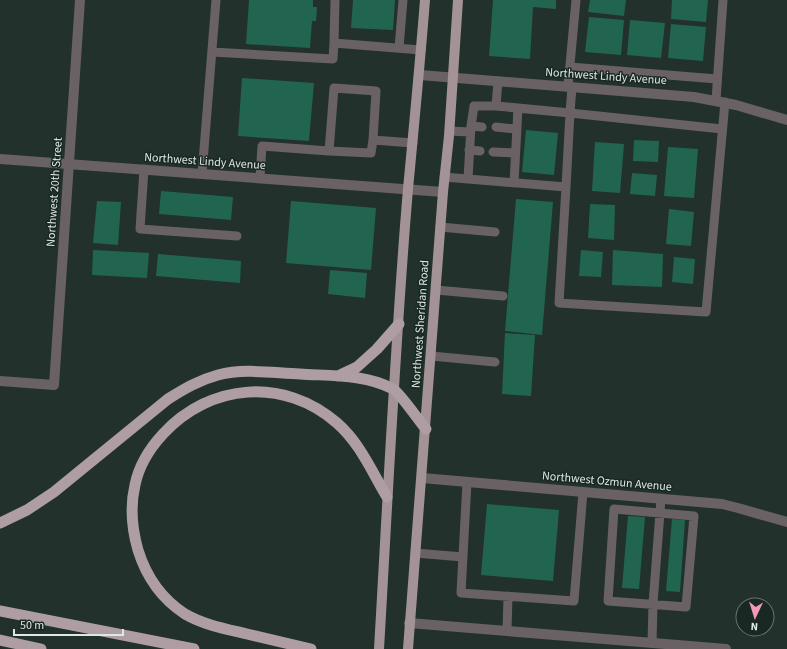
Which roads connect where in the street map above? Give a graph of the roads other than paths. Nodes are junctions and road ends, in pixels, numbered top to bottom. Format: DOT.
graph roads {
  1 [pos="80,0"];
  2 [pos="216,0"];
  3 [pos="335,0"];
  4 [pos="402,0"];
  5 [pos="425,0"];
  6 [pos="458,0"];
  7 [pos="576,0"];
  8 [pos="723,0"];
  9 [pos="334,43"];
  10 [pos="399,48"];
  11 [pos="421,50"];
  12 [pos="212,52"];
  13 [pos="570,67"];
  14 [pos="420,75"];
  15 [pos="452,77"];
  16 [pos="717,79"];
  17 [pos="498,81"];
  18 [pos="570,86"];
  19 [pos="720,101"];
  20 [pos="496,106"];
  21 [pos="518,108"];
  22 [pos="570,113"];
  23 [pos="787,120"];
  24 [pos="482,127"];
  25 [pos="496,127"];
  26 [pos="470,129"];
  27 [pos="516,129"];
  28 [pos="722,129"];
  29 [pos="449,131"];
  30 [pos="373,140"];
  31 [pos="413,143"];
  32 [pos="329,150"];
  33 [pos="469,150"];
  34 [pos="480,151"];
  35 [pos="493,152"];
  36 [pos="515,153"];
  37 [pos="0,159"];
  38 [pos="68,164"];
  39 [pos="144,169"];
  40 [pos="202,174"];
  41 [pos="444,177"];
  42 [pos="260,178"];
  43 [pos="468,179"];
  44 [pos="514,183"];
  45 [pos="566,187"];
  46 [pos="408,189"];
  47 [pos="443,192"];
  48 [pos="440,227"];
  49 [pos="495,232"];
  50 [pos="237,236"];
  51 [pos="436,290"];
  52 [pos="503,296"];
  53 [pos="399,324"];
  54 [pos="431,356"];
  55 [pos="495,362"];
  56 [pos="337,377"];
  57 [pos="0,381"];
  58 [pos="394,390"];
  59 [pos="426,429"];
  60 [pos="422,478"];
  61 [pos="467,482"];
  62 [pos="583,492"];
  63 [pos="615,495"];
  64 [pos="387,497"];
  65 [pos="661,499"];
  66 [pos="695,502"];
  67 [pos="614,509"];
  68 [pos="659,513"];
  69 [pos="694,516"];
  70 [pos="787,522"];
  71 [pos="0,523"];
  72 [pos="415,553"];
  73 [pos="463,557"];
  74 [pos="508,596"];
  75 [pos="653,604"];
  76 [pos="0,611"];
  77 [pos="409,623"];
  78 [pos="507,631"];
  79 [pos="0,640"];
  80 [pos="652,643"];
  81 [pos="309,648"];
  82 [pos="41,649"];
  83 [pos="194,649"];
  84 [pos="379,649"];
  85 [pos="408,649"];
  86 [pos="726,649"];
  1 -- 38 [label="street, Northwest 20th Street"];
  2 -- 12 [label="lane"];
  3 -- 9 [label="lane"];
  4 -- 10 [label="lane"];
  5 -- 11 [label="main road, Northwest Sheridan Road"];
  6 -- 15 [label="main road, Northwest Sheridan Road"];
  7 -- 13 [label="lane"];
  8 -- 16 [label="lane"];
  9 -- 10 [label="lane"];
  9 -- 12 [label="lane"];
  10 -- 11 [label="lane"];
  11 -- 14 [label="main road, Northwest Sheridan Road"];
  12 -- 40 [label="lane"];
  13 -- 16 [label="lane"];
  13 -- 18 [label="lane"];
  14 -- 15 [label="street, Northwest Lindy Avenue"];
  14 -- 31 [label="main road, Northwest Sheridan Road"];
  15 -- 17 [label="street, Northwest Lindy Avenue"];
  15 -- 29 [label="main road, Northwest Sheridan Road"];
  16 -- 19 [label="lane"];
  17 -- 18 [label="street, Northwest Lindy Avenue"];
  17 -- 20 [label="lane"];
  18 -- 19 [label="street, Northwest Lindy Avenue"];
  18 -- 22 [label="lane"];
  19 -- 23 [label="street, Northwest Lindy Avenue"];
  19 -- 28 [label="lane"];
  20 -- 21 [label="lane"];
  20 -- 26 [label="lane"];
  21 -- 22 [label="lane"];
  21 -- 27 [label="lane"];
  22 -- 28 [label="lane"];
  22 -- 45 [label="lane"];
  24 -- 26 [label="lane"];
  25 -- 27 [label="lane"];
  26 -- 29 [label="lane"];
  26 -- 33 [label="lane"];
  27 -- 36 [label="lane"];
  28 -- 45 [label="lane"];
  29 -- 41 [label="main road, Northwest Sheridan Road"];
  30 -- 31 [label="lane"];
  30 -- 32 [label="lane"];
  30 -- 32 [label="lane"];
  31 -- 46 [label="main road, Northwest Sheridan Road"];
  32 -- 42 [label="lane"];
  33 -- 34 [label="lane"];
  33 -- 43 [label="lane"];
  35 -- 36 [label="lane"];
  36 -- 44 [label="lane"];
  37 -- 38 [label="street, Northwest Lindy Avenue"];
  38 -- 39 [label="street, Northwest Lindy Avenue"];
  38 -- 57 [label="street, Northwest 20th Street"];
  39 -- 40 [label="street, Northwest Lindy Avenue"];
  39 -- 50 [label="lane"];
  40 -- 42 [label="street, Northwest Lindy Avenue"];
  41 -- 43 [label="lane"];
  41 -- 47 [label="main road, Northwest Sheridan Road"];
  42 -- 46 [label="street, Northwest Lindy Avenue"];
  43 -- 44 [label="lane"];
  44 -- 45 [label="lane"];
  46 -- 47 [label="street, Northwest Lindy Avenue"];
  46 -- 53 [label="main road, Northwest Sheridan Road"];
  47 -- 48 [label="main road, Northwest Sheridan Road"];
  48 -- 49 [label="lane"];
  48 -- 51 [label="main road, Northwest Sheridan Road"];
  51 -- 52 [label="lane"];
  51 -- 54 [label="main road, Northwest Sheridan Road"];
  53 -- 56 [label="highway"];
  53 -- 58 [label="main road, Northwest Sheridan Road"];
  54 -- 55 [label="lane"];
  54 -- 59 [label="main road, Northwest Sheridan Road"];
  56 -- 58 [label="highway"];
  56 -- 71 [label="highway"];
  58 -- 59 [label="highway"];
  58 -- 64 [label="main road, Northwest Sheridan Road"];
  59 -- 60 [label="main road, Northwest Sheridan Road"];
  60 -- 61 [label="street, Northwest Ozmun Avenue"];
  60 -- 72 [label="main road, Northwest Sheridan Road"];
  61 -- 62 [label="street, Northwest Ozmun Avenue"];
  61 -- 73 [label="lane"];
  62 -- 63 [label="street, Northwest Ozmun Avenue"];
  62 -- 74 [label="lane"];
  63 -- 65 [label="street, Northwest Ozmun Avenue"];
  63 -- 67 [label="lane"];
  64 -- 81 [label="highway"];
  64 -- 84 [label="main road, Northwest Sheridan Road"];
  65 -- 66 [label="street, Northwest Ozmun Avenue"];
  65 -- 68 [label="lane"];
  66 -- 69 [label="lane"];
  66 -- 70 [label="street, Northwest Ozmun Avenue"];
  67 -- 68 [label="lane"];
  67 -- 75 [label="lane"];
  68 -- 69 [label="lane"];
  68 -- 75 [label="lane"];
  69 -- 75 [label="lane"];
  72 -- 73 [label="lane"];
  72 -- 77 [label="main road, Northwest Sheridan Road"];
  73 -- 74 [label="lane"];
  74 -- 78 [label="lane"];
  75 -- 80 [label="lane"];
  76 -- 83 [label="highway"];
  77 -- 78 [label="street"];
  77 -- 85 [label="main road, Northwest Sheridan Road"];
  78 -- 80 [label="street"];
  79 -- 82 [label="highway"];
  80 -- 86 [label="street"];
}
